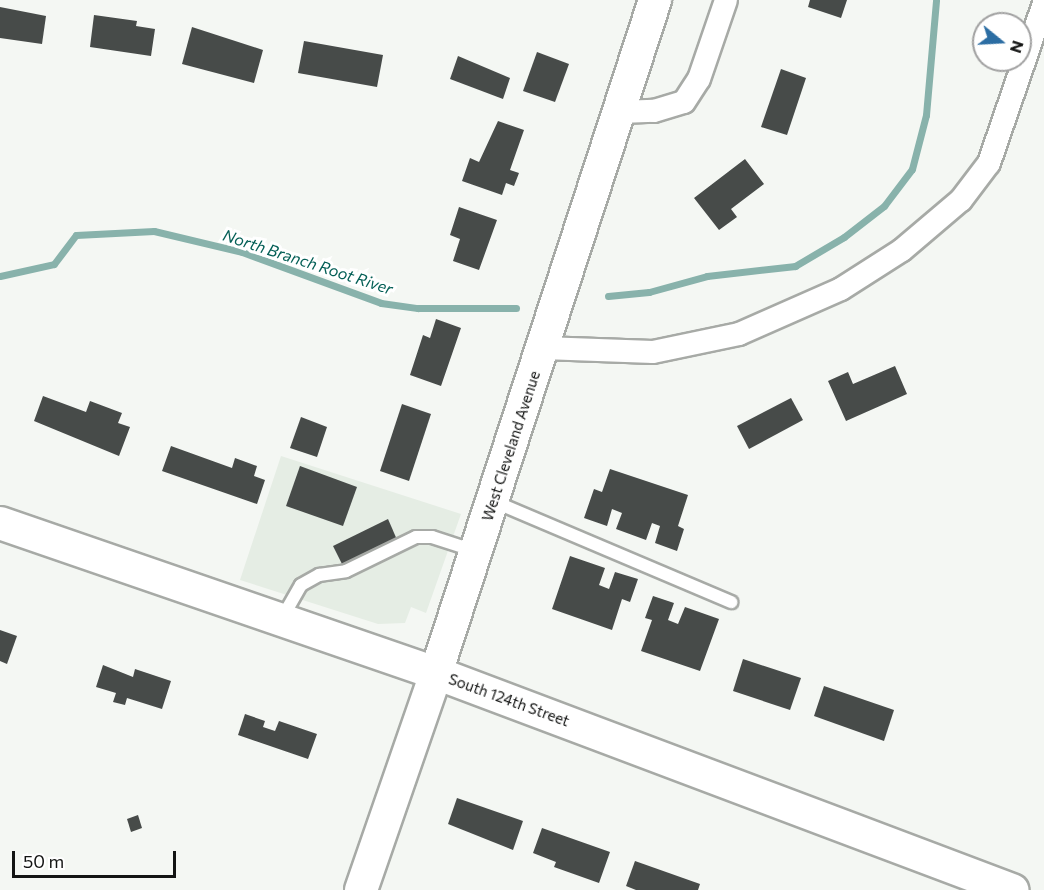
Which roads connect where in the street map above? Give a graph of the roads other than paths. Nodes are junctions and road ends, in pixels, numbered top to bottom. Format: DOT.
graph roads {
  1 [pos="656,0"];
  2 [pos="726,0"];
  3 [pos="1044,3"];
  4 [pos="620,112"];
  5 [pos="543,348"];
  6 [pos="493,501"];
  7 [pos="0,523"];
  8 [pos="476,552"];
  9 [pos="731,602"];
  10 [pos="280,621"];
  11 [pos="436,673"];
  12 [pos="361,890"];
  13 [pos="1012,890"];
  1 -- 4 [label="street, West Cleveland Avenue"];
  2 -- 4 [label="street"];
  3 -- 5 [label="street"];
  4 -- 5 [label="street, West Cleveland Avenue"];
  5 -- 6 [label="street, West Cleveland Avenue"];
  6 -- 8 [label="street, West Cleveland Avenue"];
  6 -- 9 [label="lane"];
  7 -- 10 [label="street, South 124th Street"];
  8 -- 10 [label="lane"];
  8 -- 11 [label="street, West Cleveland Avenue"];
  10 -- 11 [label="street, South 124th Street"];
  11 -- 12 [label="street, West Cleveland Avenue"];
  11 -- 13 [label="street, South 124th Street"];
}
